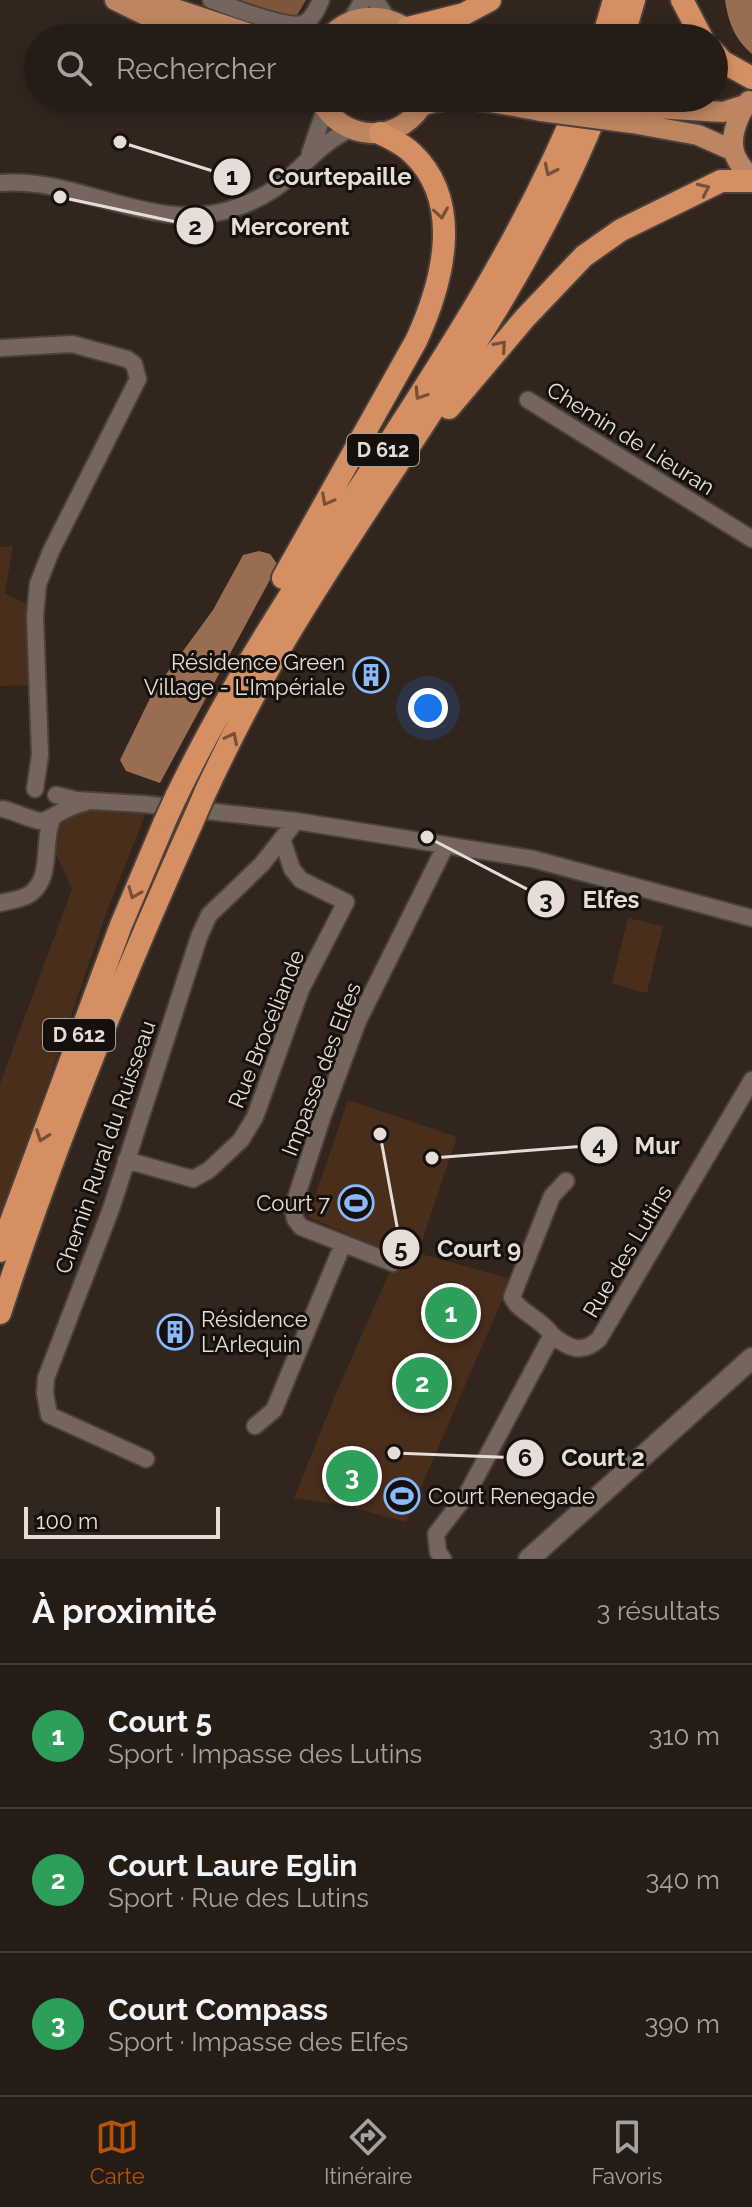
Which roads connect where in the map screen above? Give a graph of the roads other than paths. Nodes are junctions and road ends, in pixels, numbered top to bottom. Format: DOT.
graph roads {
  1 [pos="115,0"];
  2 [pos="148,0"];
  3 [pos="211,0"];
  4 [pos="321,0"];
  5 [pos="363,0"];
  6 [pos="375,0"];
  7 [pos="490,0"];
  8 [pos="614,0"];
  9 [pos="634,0"];
  10 [pos="682,0"];
  11 [pos="351,20"];
  12 [pos="164,24"];
  13 [pos="221,24"];
  14 [pos="344,24"];
  15 [pos="392,24"];
  16 [pos="401,24"];
  17 [pos="422,24"];
  18 [pos="607,24"];
  19 [pos="627,24"];
  20 [pos="695,24"];
  21 [pos="728,65"];
  22 [pos="752,78"];
  23 [pos="749,102"];
  24 [pos="728,110"];
  25 [pos="321,112"];
  26 [pos="329,112"];
  27 [pos="416,112"];
  28 [pos="564,112"];
  29 [pos="575,112"];
  30 [pos="596,112"];
  31 [pos="623,112"];
  32 [pos="723,112"];
  33 [pos="635,115"];
  34 [pos="351,129"];
  35 [pos="380,133"];
  36 [pos="734,151"];
  37 [pos="307,158"];
  38 [pos="752,180"];
  39 [pos="0,183"];
  40 [pos="0,348"];
  41 [pos="528,400"];
  42 [pos="364,515"];
  43 [pos="752,539"];
  44 [pos="186,775"];
  45 [pos="43,805"];
  46 [pos="1,809"];
  47 [pos="296,821"];
  48 [pos="282,839"];
  49 [pos="446,845"];
  50 [pos="0,903"];
  51 [pos="752,918"];
  52 [pos="752,1080"];
  53 [pos="126,1160"];
  54 [pos="566,1181"];
  55 [pos="343,1244"];
  56 [pos="0,1251"];
  57 [pos="393,1263"];
  58 [pos="0,1313"];
  59 [pos="552,1335"];
  60 [pos="752,1358"];
  61 [pos="255,1426"];
  62 [pos="146,1459"];
  63 [pos="443,1559"];
  64 [pos="529,1559"];
  1 -- 12 [label="main road"];
  2 -- 13 [label="main road"];
  3 -- 4 [label="street"];
  5 -- 11 [label="street"];
  6 -- 16 [label="street"];
  7 -- 17 [label="highway"];
  8 -- 18 [label="highway"];
  9 -- 19 [label="highway"];
  10 -- 20 [label="highway"];
  11 -- 14 [label="main road"];
  11 -- 15 [label="main road"];
  21 -- 22 [label="highway"];
  23 -- 24 [label="main road"];
  23 -- 36 [label="main road"];
  25 -- 37 [label="street"];
  26 -- 34 [label="main road"];
  27 -- 35 [label="main road"];
  28 -- 33 [label="main road, bridge"];
  29 -- 44 [label="highway, D 612, one-way"];
  30 -- 42 [label="highway, D 612"];
  31 -- 33 [label="main road, bridge"];
  32 -- 33 [label="main road"];
  33 -- 36 [label="main road"];
  34 -- 35 [label="main road"];
  34 -- 37 [label="street"];
  35 -- 44 [label="highway, one-way"];
  36 -- 38 [label="main road"];
  37 -- 39 [label="street"];
  42 -- 38 [label="highway, one-way"];
  40 -- 45 [label="street"];
  41 -- 43 [label="street, Chemin de Lieuran"];
  58 -- 42 [label="highway, D 612, one-way, bridge"];
  44 -- 56 [label="highway, D 612, one-way, bridge"];
  45 -- 46 [label="street"];
  45 -- 47 [label="street"];
  45 -- 50 [label="street"];
  47 -- 48 [label="street, Chemin Rural du Ruisseau"];
  47 -- 49 [label="street"];
  48 -- 53 [label="street, Chemin Rural du Ruisseau"];
  48 -- 53 [label="street, Rue Brocéliande"];
  49 -- 51 [label="street"];
  49 -- 55 [label="street, Impasse des Elfes"];
  52 -- 59 [label="street, Rue des Lutins"];
  53 -- 62 [label="street, Chemin Rural du Ruisseau"];
  54 -- 59 [label="street"];
  55 -- 57 [label="street, Impasse des Elfes"];
  55 -- 61 [label="street"];
  59 -- 63 [label="street"];
  60 -- 64 [label="street"];
}
